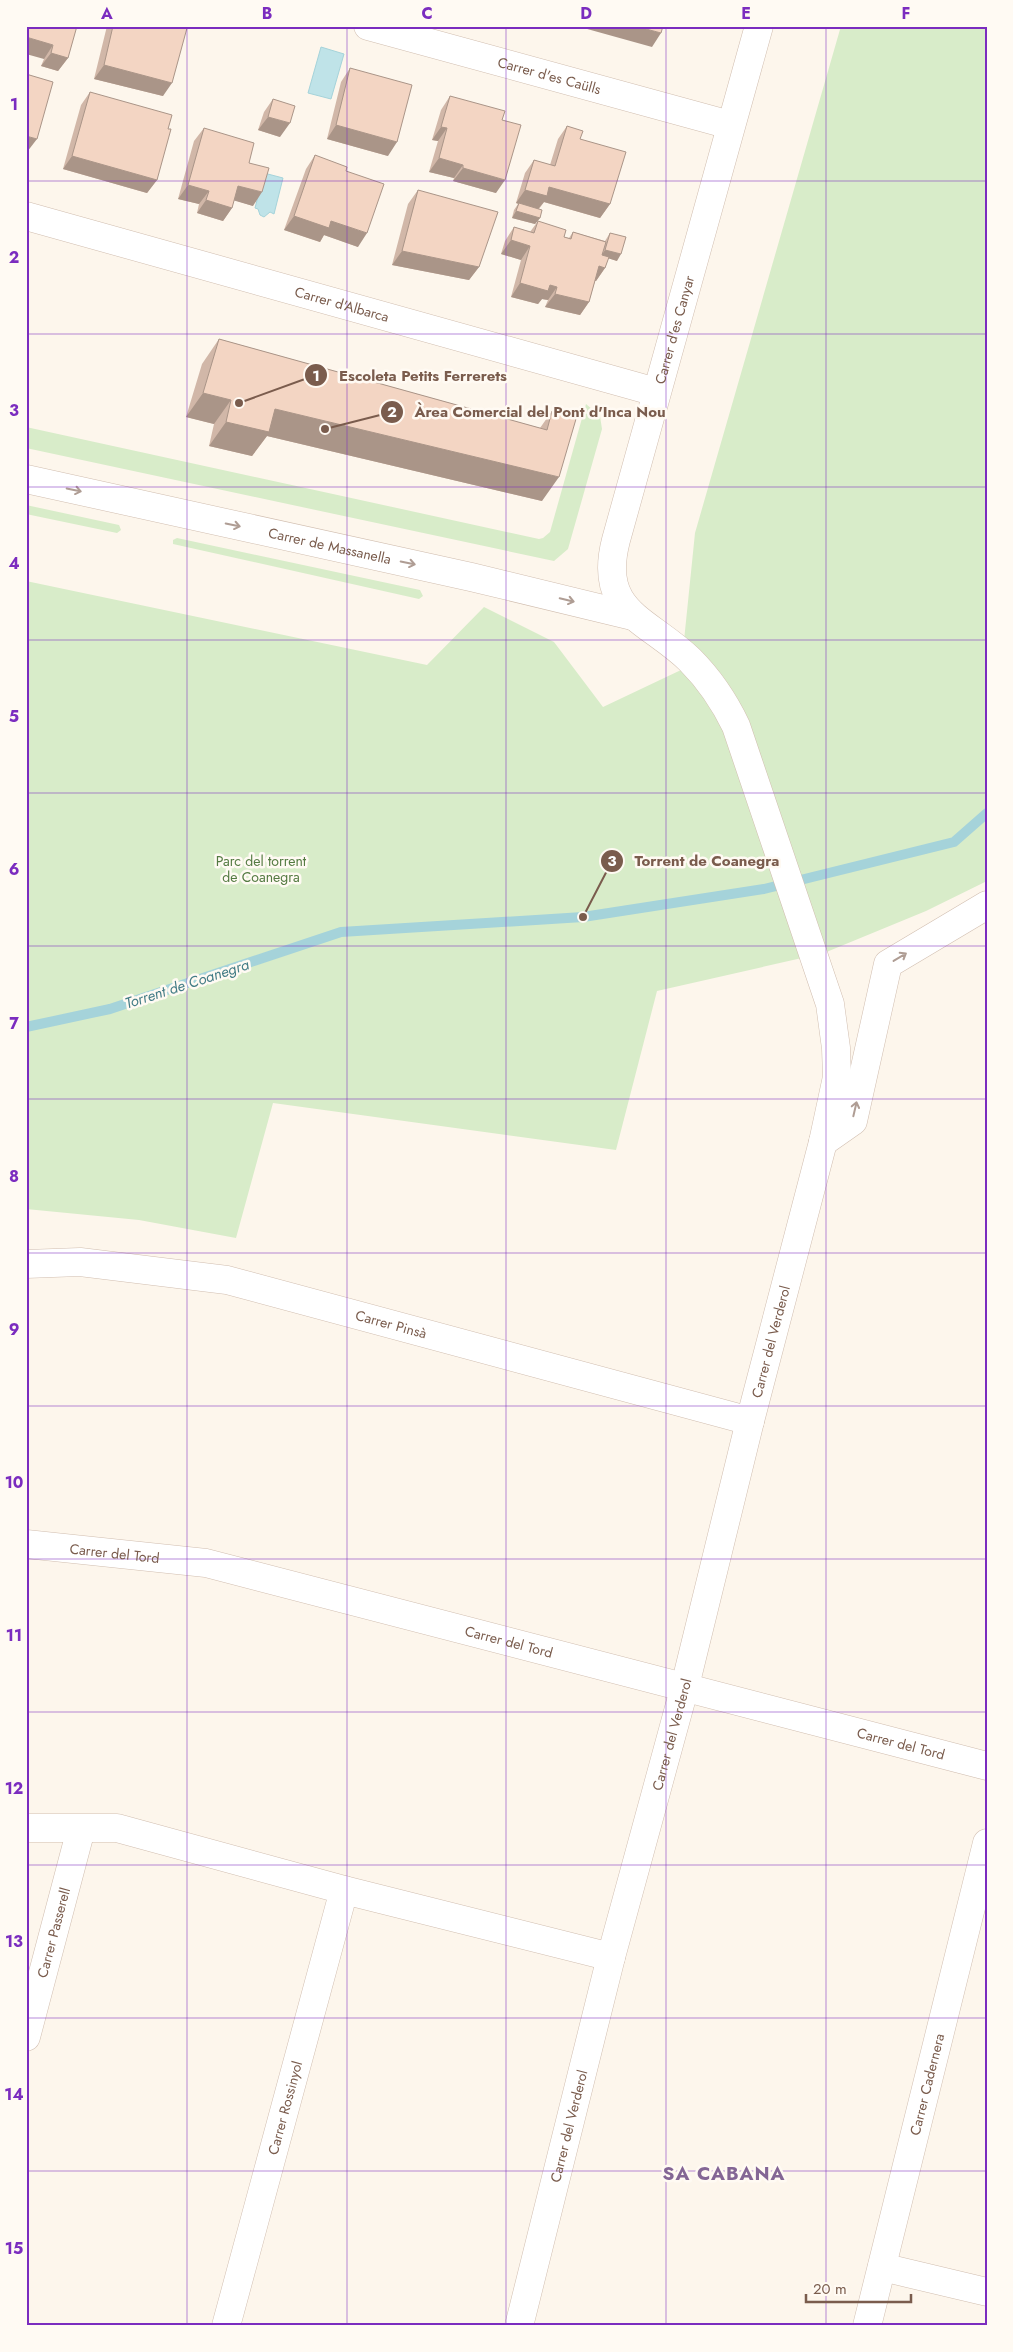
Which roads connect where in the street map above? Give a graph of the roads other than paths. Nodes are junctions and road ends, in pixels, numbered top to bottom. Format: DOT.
graph roads {
  1 [pos="368,26"];
  2 [pos="758,26"];
  3 [pos="730,125"];
  4 [pos="26,216"];
  5 [pos="656,392"];
  6 [pos="26,479"];
  7 [pos="639,620"];
  8 [pos="987,905"];
  9 [pos="823,1142"];
  10 [pos="26,1264"];
  11 [pos="750,1421"];
  12 [pos="26,1544"];
  13 [pos="685,1686"];
  14 [pos="987,1766"];
  15 [pos="26,1828"];
  16 [pos="81,1830"];
  17 [pos="987,1843"];
  18 [pos="344,1890"];
  19 [pos="611,1957"];
  20 [pos="26,2037"];
  21 [pos="882,2267"];
  22 [pos="987,2292"];
  23 [pos="226,2326"];
  24 [pos="518,2326"];
  25 [pos="867,2326"];
  1 -- 3 [label="street, Carrer d'es Caülls"];
  2 -- 3 [label="street, Carrer d'es Canyar"];
  3 -- 5 [label="street, Carrer d'es Canyar"];
  4 -- 5 [label="street, Carrer d'Albarca"];
  5 -- 7 [label="street, Carrer d'es Canyar"];
  6 -- 7 [label="street, Carrer de Massanella, one-way"];
  7 -- 9 [label="street, Carrer del Verderol"];
  9 -- 8 [label="street, one-way"];
  9 -- 11 [label="street, Carrer del Verderol"];
  10 -- 11 [label="street, Carrer Pinsà"];
  11 -- 13 [label="street, Carrer del Verderol"];
  12 -- 13 [label="street, Carrer del Tord"];
  13 -- 14 [label="street, Carrer del Tord"];
  13 -- 19 [label="street, Carrer del Verderol"];
  15 -- 16 [label="street"];
  16 -- 18 [label="street"];
  16 -- 20 [label="street, Carrer Passerell"];
  17 -- 21 [label="street, Carrer Cadernera"];
  18 -- 19 [label="street"];
  18 -- 23 [label="street, Carrer Rossinyol"];
  19 -- 24 [label="street, Carrer del Verderol"];
  21 -- 22 [label="street"];
  21 -- 25 [label="street, Carrer Cadernera"];
}
